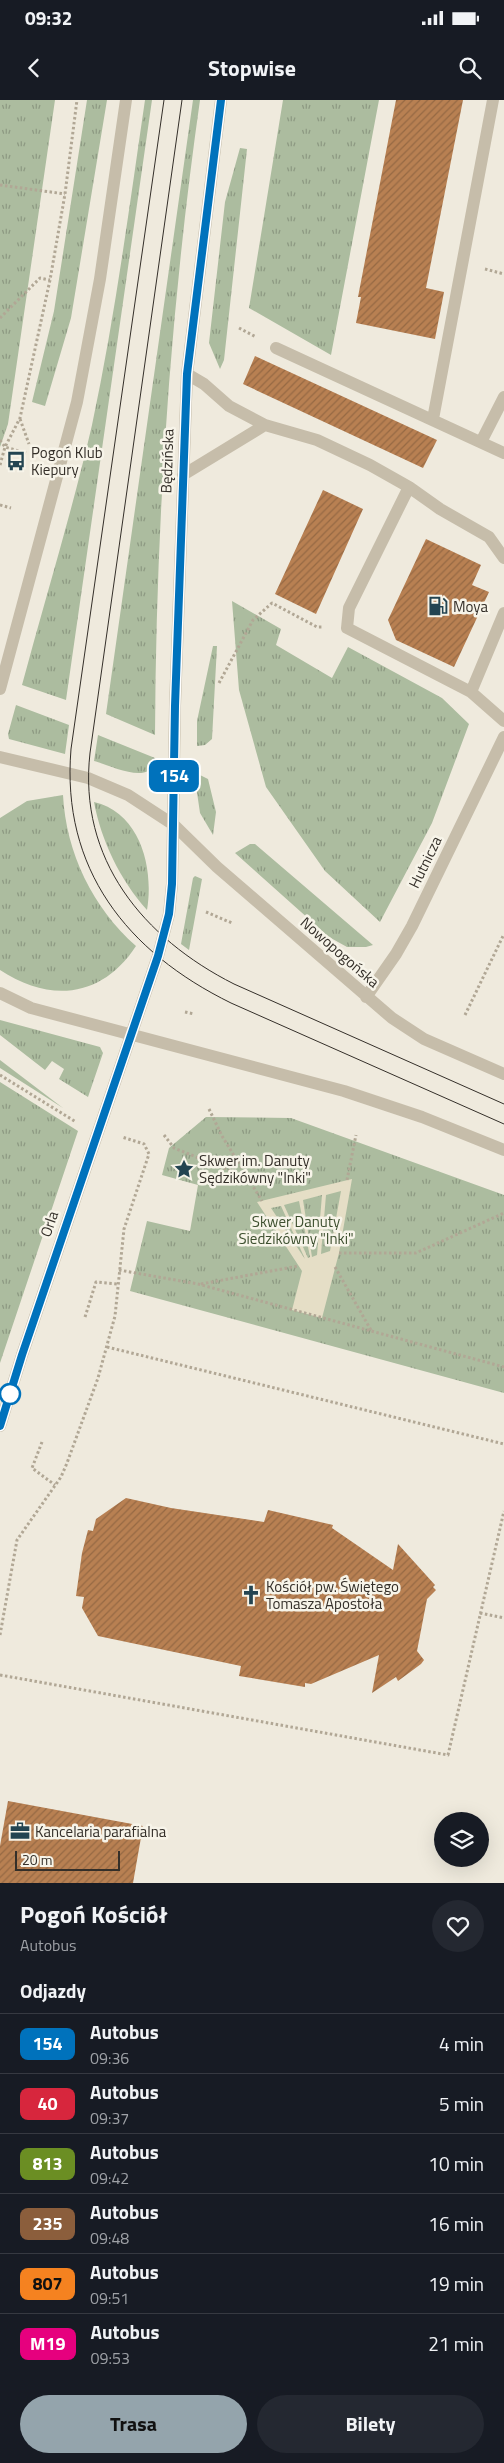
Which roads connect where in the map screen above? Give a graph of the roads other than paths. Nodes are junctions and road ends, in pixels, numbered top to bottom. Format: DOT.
graph roads {
  1 [pos="126,100"];
  2 [pos="221,100"];
  3 [pos="493,100"];
  4 [pos="276,348"];
  5 [pos="187,374"];
  6 [pos="504,397"];
  7 [pos="432,419"];
  8 [pos="265,424"];
  9 [pos="482,442"];
  10 [pos="504,453"];
  11 [pos="182,475"];
  12 [pos="409,487"];
  13 [pos="504,558"];
  14 [pos="504,613"];
  15 [pos="0,689"];
  16 [pos="471,692"];
  17 [pos="504,721"];
  18 [pos="504,737"];
  19 [pos="0,757"];
  20 [pos="174,825"];
  21 [pos="0,993"];
  22 [pos="366,997"];
  23 [pos="132,1033"];
  24 [pos="504,1074"];
  25 [pos="504,1150"];
  26 [pos="0,1426"];
  1 -- 15 [label="street"];
  2 -- 5 [label="street, Będzińska"];
  3 -- 7 [label="street"];
  4 -- 7 [label="street"];
  5 -- 8 [label="street"];
  5 -- 11 [label="street, Będzińska"];
  6 -- 9 [label="street"];
  7 -- 9 [label="street"];
  8 -- 11 [label="street"];
  8 -- 12 [label="street"];
  9 -- 10 [label="street"];
  11 -- 20 [label="street, Będzińska"];
  12 -- 13 [label="street"];
  12 -- 16 [label="street"];
  14 -- 16 [label="street"];
  16 -- 17 [label="street"];
  18 -- 22 [label="street, Hutnicza"];
  19 -- 20 [label="street, Nowopogońska"];
  20 -- 22 [label="street, Nowopogońska"];
  20 -- 23 [label="street, Będzińska"];
  21 -- 23 [label="street"];
  22 -- 24 [label="street, Nowopogońska"];
  23 -- 25 [label="street"];
  23 -- 26 [label="street, Orla"];
}
